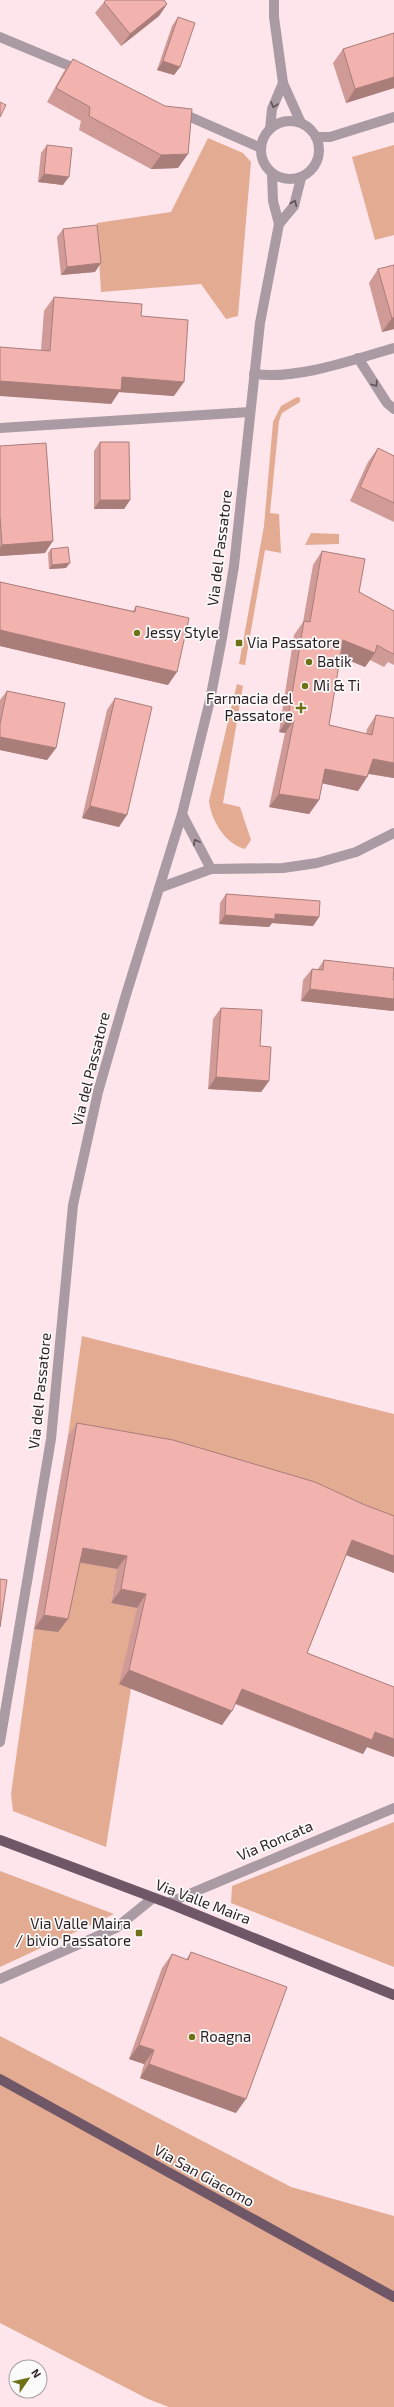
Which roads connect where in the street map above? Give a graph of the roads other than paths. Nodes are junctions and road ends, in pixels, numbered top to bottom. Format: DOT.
graph roads {
  1 [pos="274,0"];
  2 [pos="0,37"];
  3 [pos="88,74"];
  4 [pos="283,83"];
  5 [pos="169,107"];
  6 [pos="394,117"];
  7 [pos="301,123"];
  8 [pos="270,129"];
  9 [pos="316,137"];
  10 [pos="260,148"];
  11 [pos="272,174"];
  12 [pos="301,178"];
  13 [pos="279,224"];
  14 [pos="394,348"];
  15 [pos="358,358"];
  16 [pos="254,374"];
  17 [pos="394,409"];
  18 [pos="250,412"];
  19 [pos="0,428"];
  20 [pos="182,814"];
  21 [pos="394,833"];
  22 [pos="210,869"];
  23 [pos="159,888"];
  24 [pos="0,1742"];
  25 [pos="394,1808"];
  26 [pos="0,1840"];
  27 [pos="153,1898"];
  28 [pos="168,1903"];
  29 [pos="0,1979"];
  30 [pos="394,1995"];
  31 [pos="0,2079"];
  32 [pos="394,2298"];
  1 -- 4 [label="street"];
  2 -- 3 [label="street"];
  4 -- 7 [label="street"];
  4 -- 8 [label="street, one-way"];
  5 -- 10 [label="street"];
  6 -- 9 [label="street"];
  7 -- 8 [label="street"];
  7 -- 9 [label="street"];
  8 -- 10 [label="street"];
  9 -- 12 [label="street"];
  10 -- 11 [label="street"];
  11 -- 12 [label="street"];
  11 -- 13 [label="street, Via del Passatore"];
  13 -- 12 [label="street, Via del Passatore, one-way"];
  13 -- 16 [label="street, Via del Passatore"];
  14 -- 15 [label="street"];
  15 -- 16 [label="street"];
  15 -- 17 [label="street, one-way"];
  16 -- 18 [label="street, Via del Passatore"];
  18 -- 19 [label="street"];
  18 -- 20 [label="street, Via del Passatore"];
  22 -- 20 [label="street, one-way"];
  20 -- 23 [label="street, Via del Passatore"];
  21 -- 22 [label="street"];
  22 -- 23 [label="street"];
  23 -- 24 [label="street, Via del Passatore"];
  25 -- 28 [label="street, Via Roncata"];
  26 -- 27 [label="main road, Via Valle Maira"];
  27 -- 28 [label="main road, Via Valle Maira"];
  27 -- 29 [label="street"];
  28 -- 30 [label="main road, Via Valle Maira"];
  31 -- 32 [label="main road, Via San Giacomo"];
}
